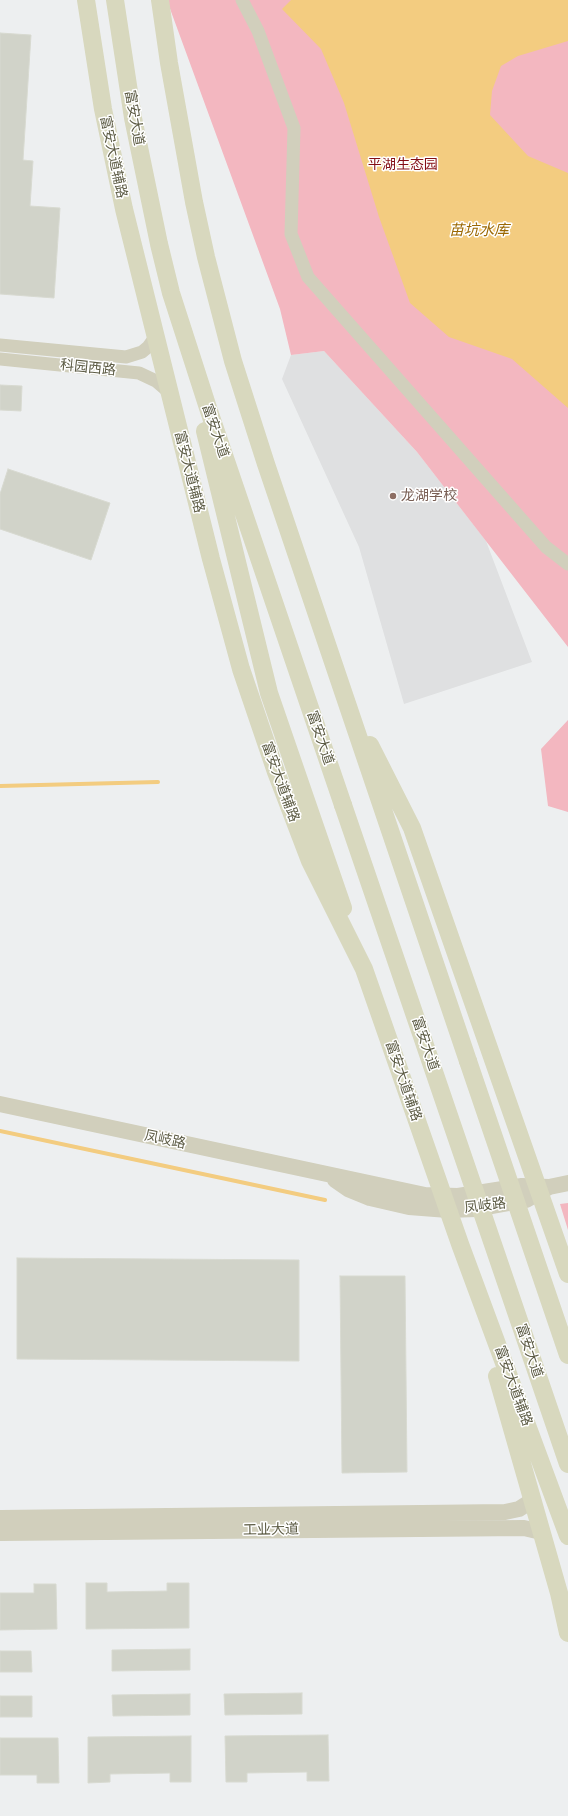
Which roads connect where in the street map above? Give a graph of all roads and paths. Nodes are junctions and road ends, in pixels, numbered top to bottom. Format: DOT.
graph roads {
  1 [pos="86,0"];
  2 [pos="116,0"];
  3 [pos="160,0"];
  4 [pos="242,0"];
  5 [pos="171,292"];
  6 [pos="155,332"];
  7 [pos="0,345"];
  8 [pos="0,359"];
  9 [pos="170,393"];
  10 [pos="568,564"];
  11 [pos="347,703"];
  12 [pos="364,969"];
  13 [pos="0,1104"];
  14 [pos="568,1183"];
  15 [pos="542,1189"];
  16 [pos="446,1203"];
  17 [pos="460,1244"];
  18 [pos="568,1274"];
  19 [pos="568,1355"];
  20 [pos="568,1464"];
  21 [pos="532,1500"];
  22 [pos="0,1518"];
  23 [pos="542,1532"];
  24 [pos="0,1533"];
  25 [pos="568,1536"];
  26 [pos="568,1633"];
  1 -- 6 [label="main road, 富安大道辅路"];
  2 -- 5 [label="main road, 富安大道"];
  3 -- 11 [label="main road"];
  4 -- 10 [label="street"];
  5 -- 12 [label="main road"];
  5 -- 20 [label="main road, 富安大道, bridge"];
  6 -- 7 [label="street, 科园西路"];
  6 -- 9 [label="main road, 富安大道辅路"];
  8 -- 9 [label="street, 科园西路"];
  9 -- 12 [label="main road, 富安大道辅路"];
  11 -- 15 [label="main road"];
  11 -- 19 [label="main road, bridge"];
  12 -- 16 [label="main road, 富安大道辅路"];
  13 -- 16 [label="street, 凤岐路"];
  14 -- 15 [label="street, 凤岐路"];
  15 -- 16 [label="street, 凤岐路"];
  15 -- 18 [label="main road"];
  16 -- 17 [label="main road, 富安大道辅路"];
  17 -- 21 [label="main road"];
  17 -- 25 [label="main road, 富安大道辅路"];
  21 -- 22 [label="street, 工业大道"];
  21 -- 23 [label="main road"];
  23 -- 24 [label="street, 工业大道"];
  23 -- 26 [label="main road"];
}
